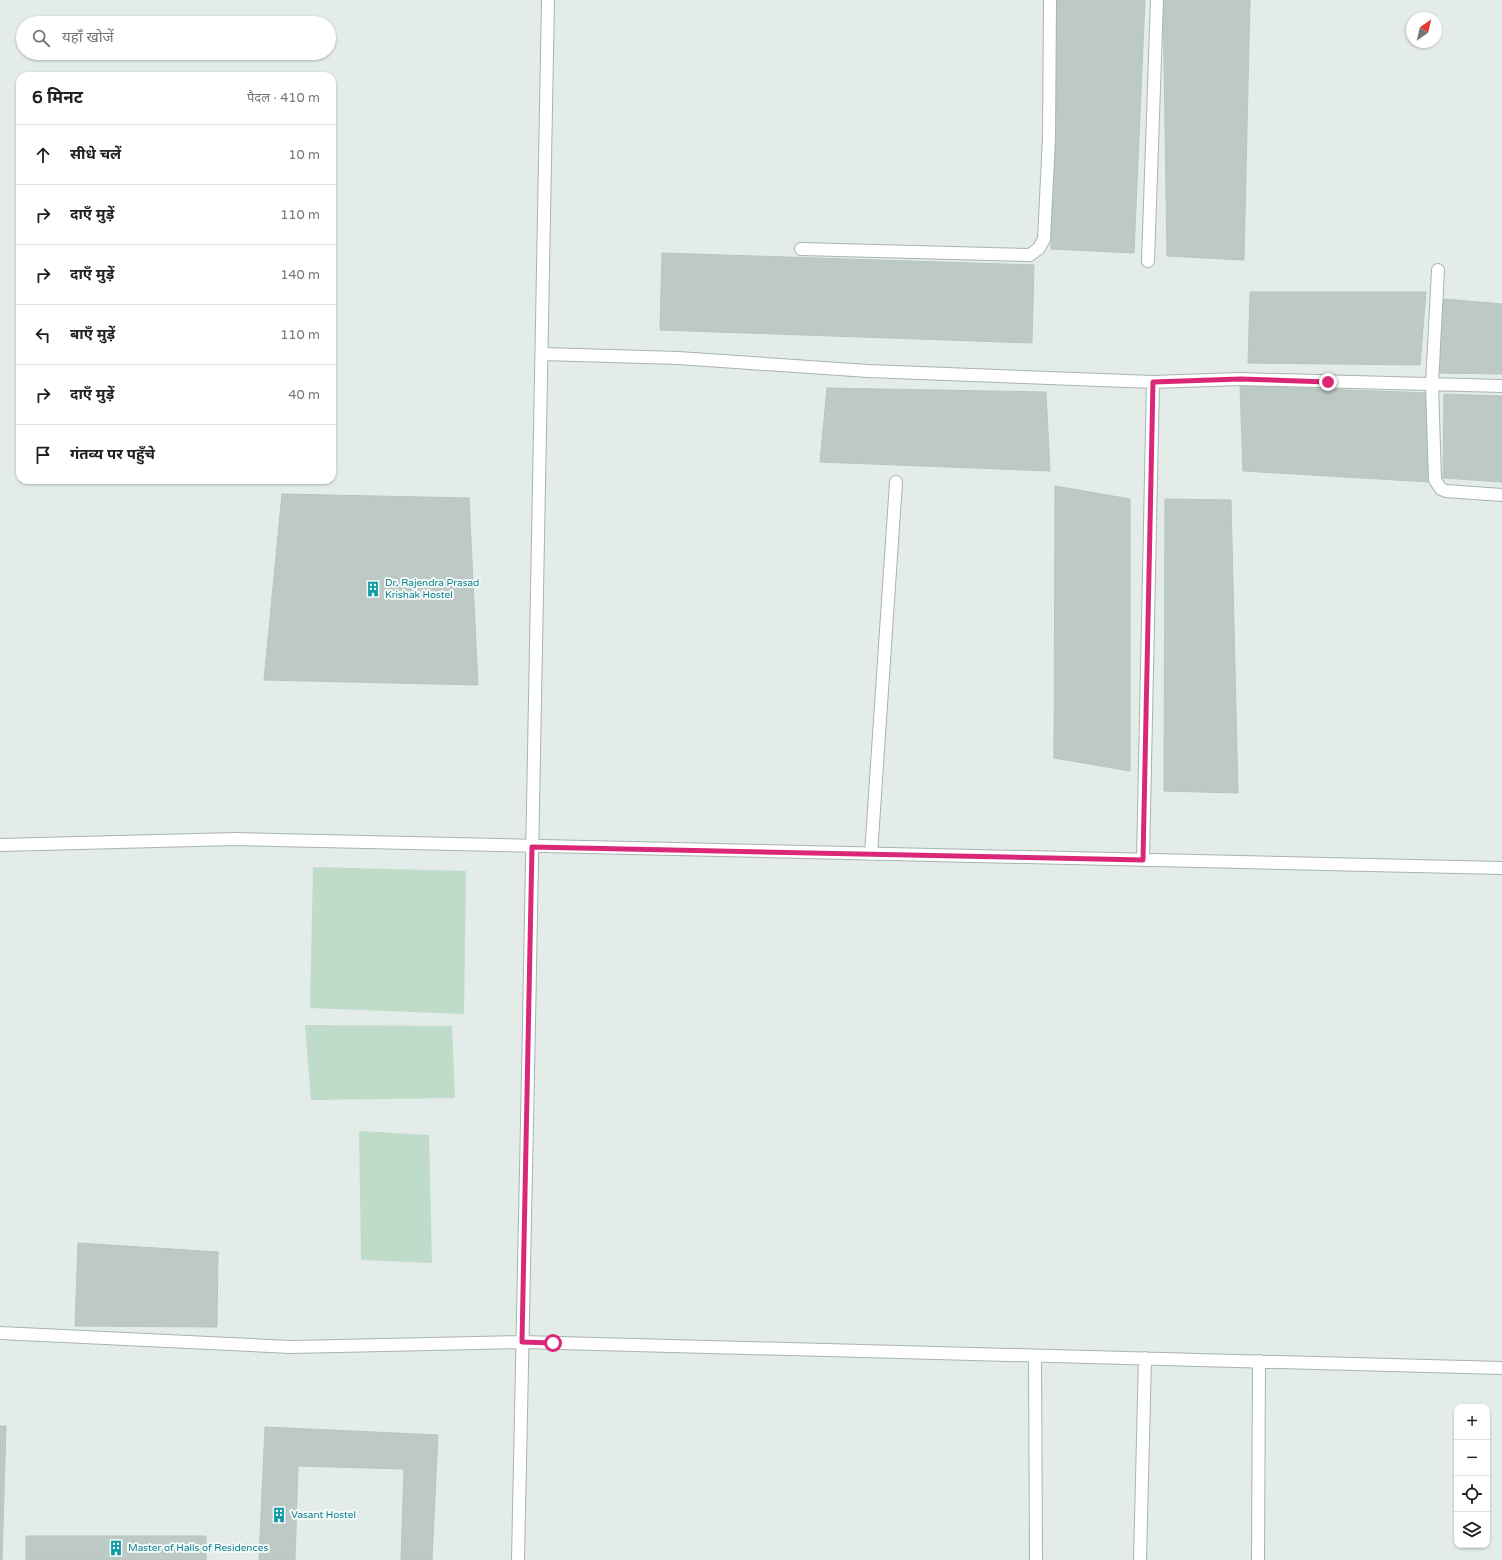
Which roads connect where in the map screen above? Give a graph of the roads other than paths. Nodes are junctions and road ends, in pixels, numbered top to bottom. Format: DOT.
graph roads {
  1 [pos="548,0"];
  2 [pos="1050,0"];
  3 [pos="1157,0"];
  4 [pos="801,249"];
  5 [pos="1148,261"];
  6 [pos="1438,270"];
  7 [pos="543,354"];
  8 [pos="1153,382"];
  9 [pos="1432,384"];
  10 [pos="1502,386"];
  11 [pos="896,482"];
  12 [pos="1502,495"];
  13 [pos="0,845"];
  14 [pos="532,847"];
  15 [pos="871,854"];
  16 [pos="1143,860"];
  17 [pos="1502,868"];
  18 [pos="0,1333"];
  19 [pos="522,1342"];
  20 [pos="1035,1356"];
  21 [pos="1145,1358"];
  22 [pos="1259,1361"];
  23 [pos="1502,1368"];
  24 [pos="518,1560"];
  25 [pos="1036,1560"];
  26 [pos="1140,1560"];
  27 [pos="1258,1560"];
  1 -- 7 [label="street"];
  2 -- 4 [label="street"];
  3 -- 5 [label="street"];
  6 -- 9 [label="street"];
  7 -- 8 [label="street"];
  7 -- 14 [label="street"];
  8 -- 9 [label="street"];
  8 -- 16 [label="street"];
  9 -- 10 [label="street"];
  9 -- 12 [label="street"];
  11 -- 15 [label="street"];
  13 -- 14 [label="street"];
  14 -- 15 [label="street"];
  14 -- 19 [label="street"];
  15 -- 16 [label="street"];
  16 -- 17 [label="street"];
  18 -- 19 [label="street"];
  19 -- 20 [label="street"];
  19 -- 24 [label="street"];
  20 -- 21 [label="street"];
  20 -- 25 [label="street"];
  21 -- 22 [label="street"];
  21 -- 26 [label="street"];
  22 -- 23 [label="street"];
  22 -- 27 [label="street"];
}
